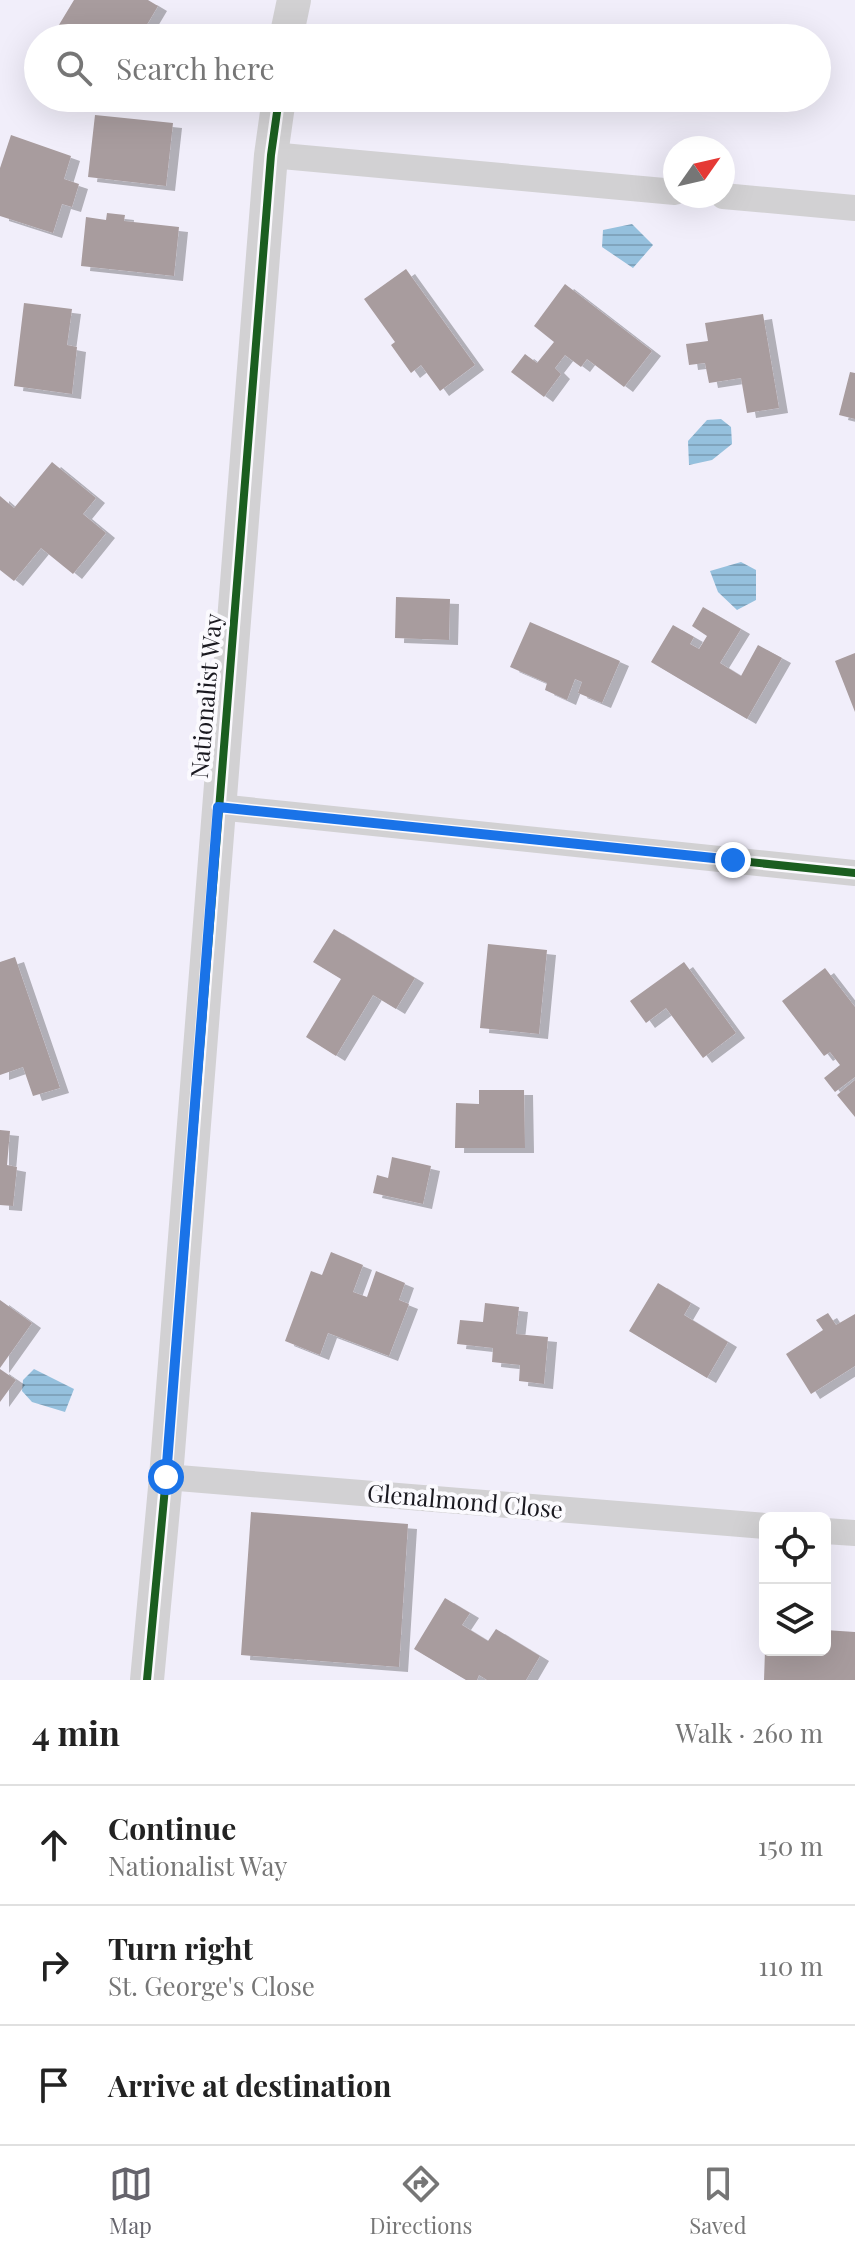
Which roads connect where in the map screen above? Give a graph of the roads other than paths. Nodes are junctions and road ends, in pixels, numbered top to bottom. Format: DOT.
graph roads {
  1 [pos="294,0"];
  2 [pos="289,24"];
  3 [pos="277,112"];
  4 [pos="271,155"];
  5 [pos="663,191"];
  6 [pos="735,197"];
  7 [pos="855,208"];
  8 [pos="218,807"];
  9 [pos="855,873"];
  10 [pos="166,1477"];
  11 [pos="759,1526"];
  12 [pos="831,1531"];
  13 [pos="855,1533"];
  14 [pos="147,1680"];
  1 -- 2 [label="street"];
  3 -- 4 [label="street, Nationalist Way"];
  4 -- 5 [label="street"];
  4 -- 8 [label="street, Nationalist Way"];
  6 -- 7 [label="street"];
  8 -- 9 [label="street"];
  8 -- 10 [label="street, Nationalist Way"];
  10 -- 11 [label="street, Glenalmond Close"];
  10 -- 14 [label="street, Nationalist Way"];
  12 -- 13 [label="street"];
}
